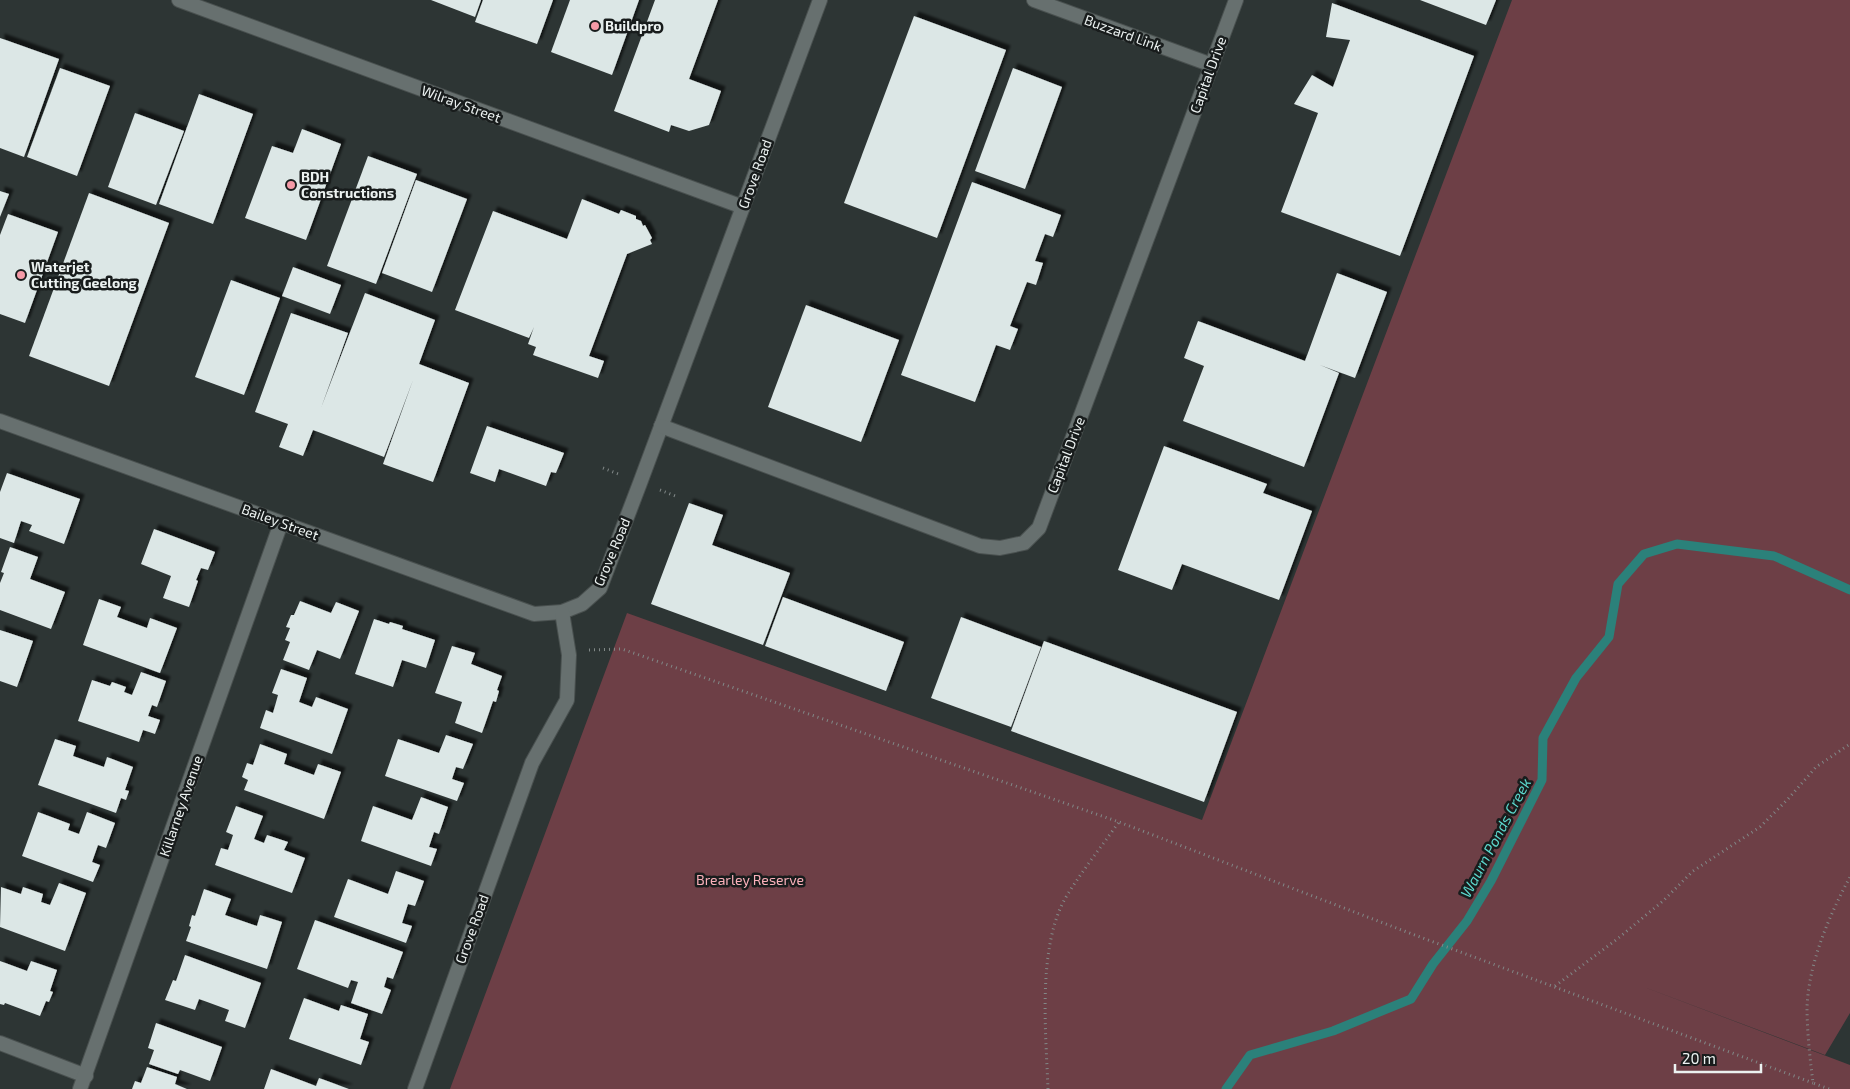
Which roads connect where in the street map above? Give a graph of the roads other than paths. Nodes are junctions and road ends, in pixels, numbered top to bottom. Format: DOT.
graph roads {
  1 [pos="179,0"];
  2 [pos="820,0"];
  3 [pos="1034,0"];
  4 [pos="1236,0"];
  5 [pos="1212,65"];
  6 [pos="742,207"];
  7 [pos="0,421"];
  8 [pos="661,426"];
  9 [pos="281,522"];
  10 [pos="562,612"];
  11 [pos="0,1044"];
  12 [pos="86,1076"];
  13 [pos="80,1089"];
  14 [pos="414,1089"];
  1 -- 6 [label="street, Wilray Street"];
  2 -- 6 [label="street, Grove Road"];
  3 -- 5 [label="street, Buzzard Link"];
  4 -- 5 [label="street, Capital Drive"];
  5 -- 8 [label="street, Capital Drive"];
  6 -- 8 [label="street, Grove Road"];
  7 -- 9 [label="street, Bailey Street"];
  8 -- 10 [label="street, Grove Road"];
  9 -- 10 [label="street, Bailey Street"];
  9 -- 12 [label="street, Killarney Avenue"];
  10 -- 14 [label="street, Grove Road"];
  11 -- 12 [label="street"];
  12 -- 13 [label="street, Killarney Avenue"];
}
